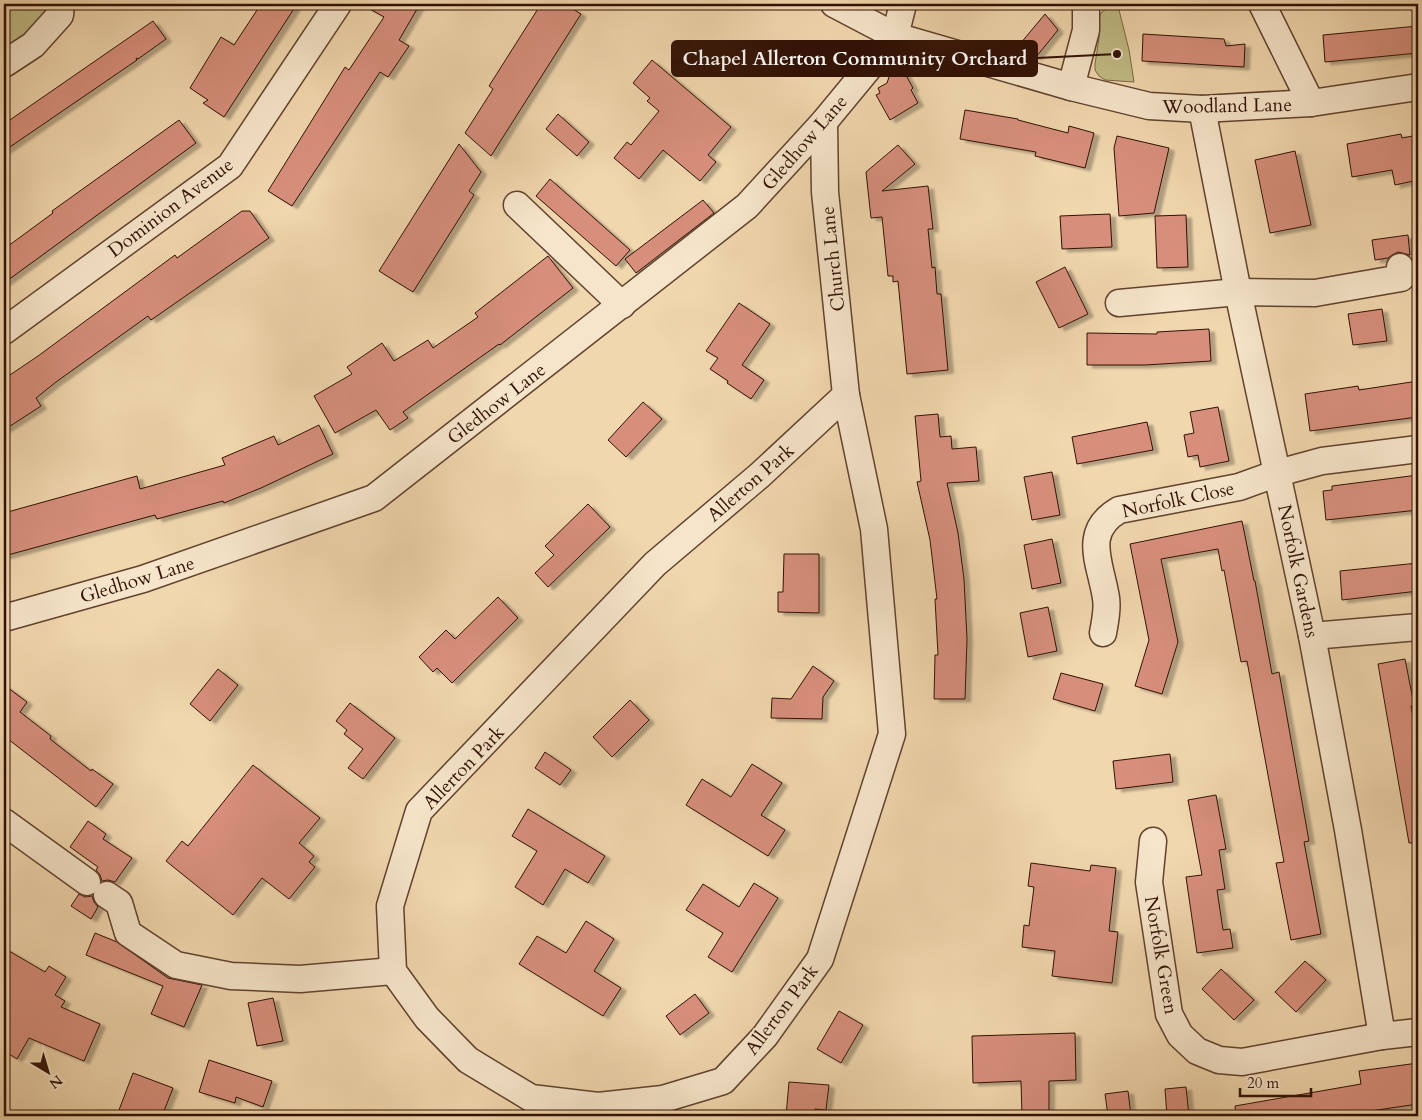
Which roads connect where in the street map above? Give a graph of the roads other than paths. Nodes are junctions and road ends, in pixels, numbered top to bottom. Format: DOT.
graph roads {
  1 [pos="62,4"];
  2 [pos="338,4"];
  3 [pos="834,4"];
  4 [pos="902,4"];
  5 [pos="1086,4"];
  6 [pos="1262,4"];
  7 [pos="895,36"];
  8 [pos="4,64"];
  9 [pos="1071,87"];
  10 [pos="1418,87"];
  11 [pos="1311,103"];
  12 [pos="1202,109"];
  13 [pos="824,122"];
  14 [pos="517,205"];
  15 [pos="1406,264"];
  16 [pos="1238,292"];
  17 [pos="1119,303"];
  18 [pos="622,305"];
  19 [pos="4,331"];
  20 [pos="846,395"];
  21 [pos="1418,449"];
  22 [pos="1278,473"];
  23 [pos="4,618"];
  24 [pos="1418,627"];
  25 [pos="1103,633"];
  26 [pos="1312,636"];
  27 [pos="4,822"];
  28 [pos="1152,842"];
  29 [pos="393,971"];
  30 [pos="1418,1032"];
  31 [pos="1382,1036"];
  1 -- 8 [label="street"];
  2 -- 19 [label="street, Dominion Avenue"];
  3 -- 7 [label="street, Woodland Lane"];
  4 -- 7 [label="street"];
  5 -- 9 [label="street"];
  6 -- 11 [label="street"];
  7 -- 9 [label="street, Woodland Lane"];
  7 -- 13 [label="street, Gledhow Lane"];
  9 -- 12 [label="street, Woodland Lane"];
  10 -- 11 [label="street, Woodland Lane"];
  11 -- 12 [label="street, Woodland Lane"];
  12 -- 16 [label="street, Norfolk Gardens"];
  13 -- 18 [label="street, Gledhow Lane"];
  13 -- 20 [label="street, Church Lane"];
  14 -- 18 [label="street"];
  15 -- 16 [label="street"];
  16 -- 17 [label="street"];
  16 -- 22 [label="street, Norfolk Gardens"];
  18 -- 23 [label="street, Gledhow Lane"];
  20 -- 29 [label="street, Allerton Park"];
  20 -- 29 [label="street, Allerton Park"];
  21 -- 22 [label="street, Norfolk Close"];
  22 -- 25 [label="street, Norfolk Close"];
  22 -- 26 [label="street, Norfolk Gardens"];
  24 -- 26 [label="street"];
  26 -- 31 [label="street, Norfolk Gardens"];
  27 -- 29 [label="street"];
  28 -- 31 [label="street, Norfolk Green"];
  30 -- 31 [label="street, Norfolk Green"];
}
